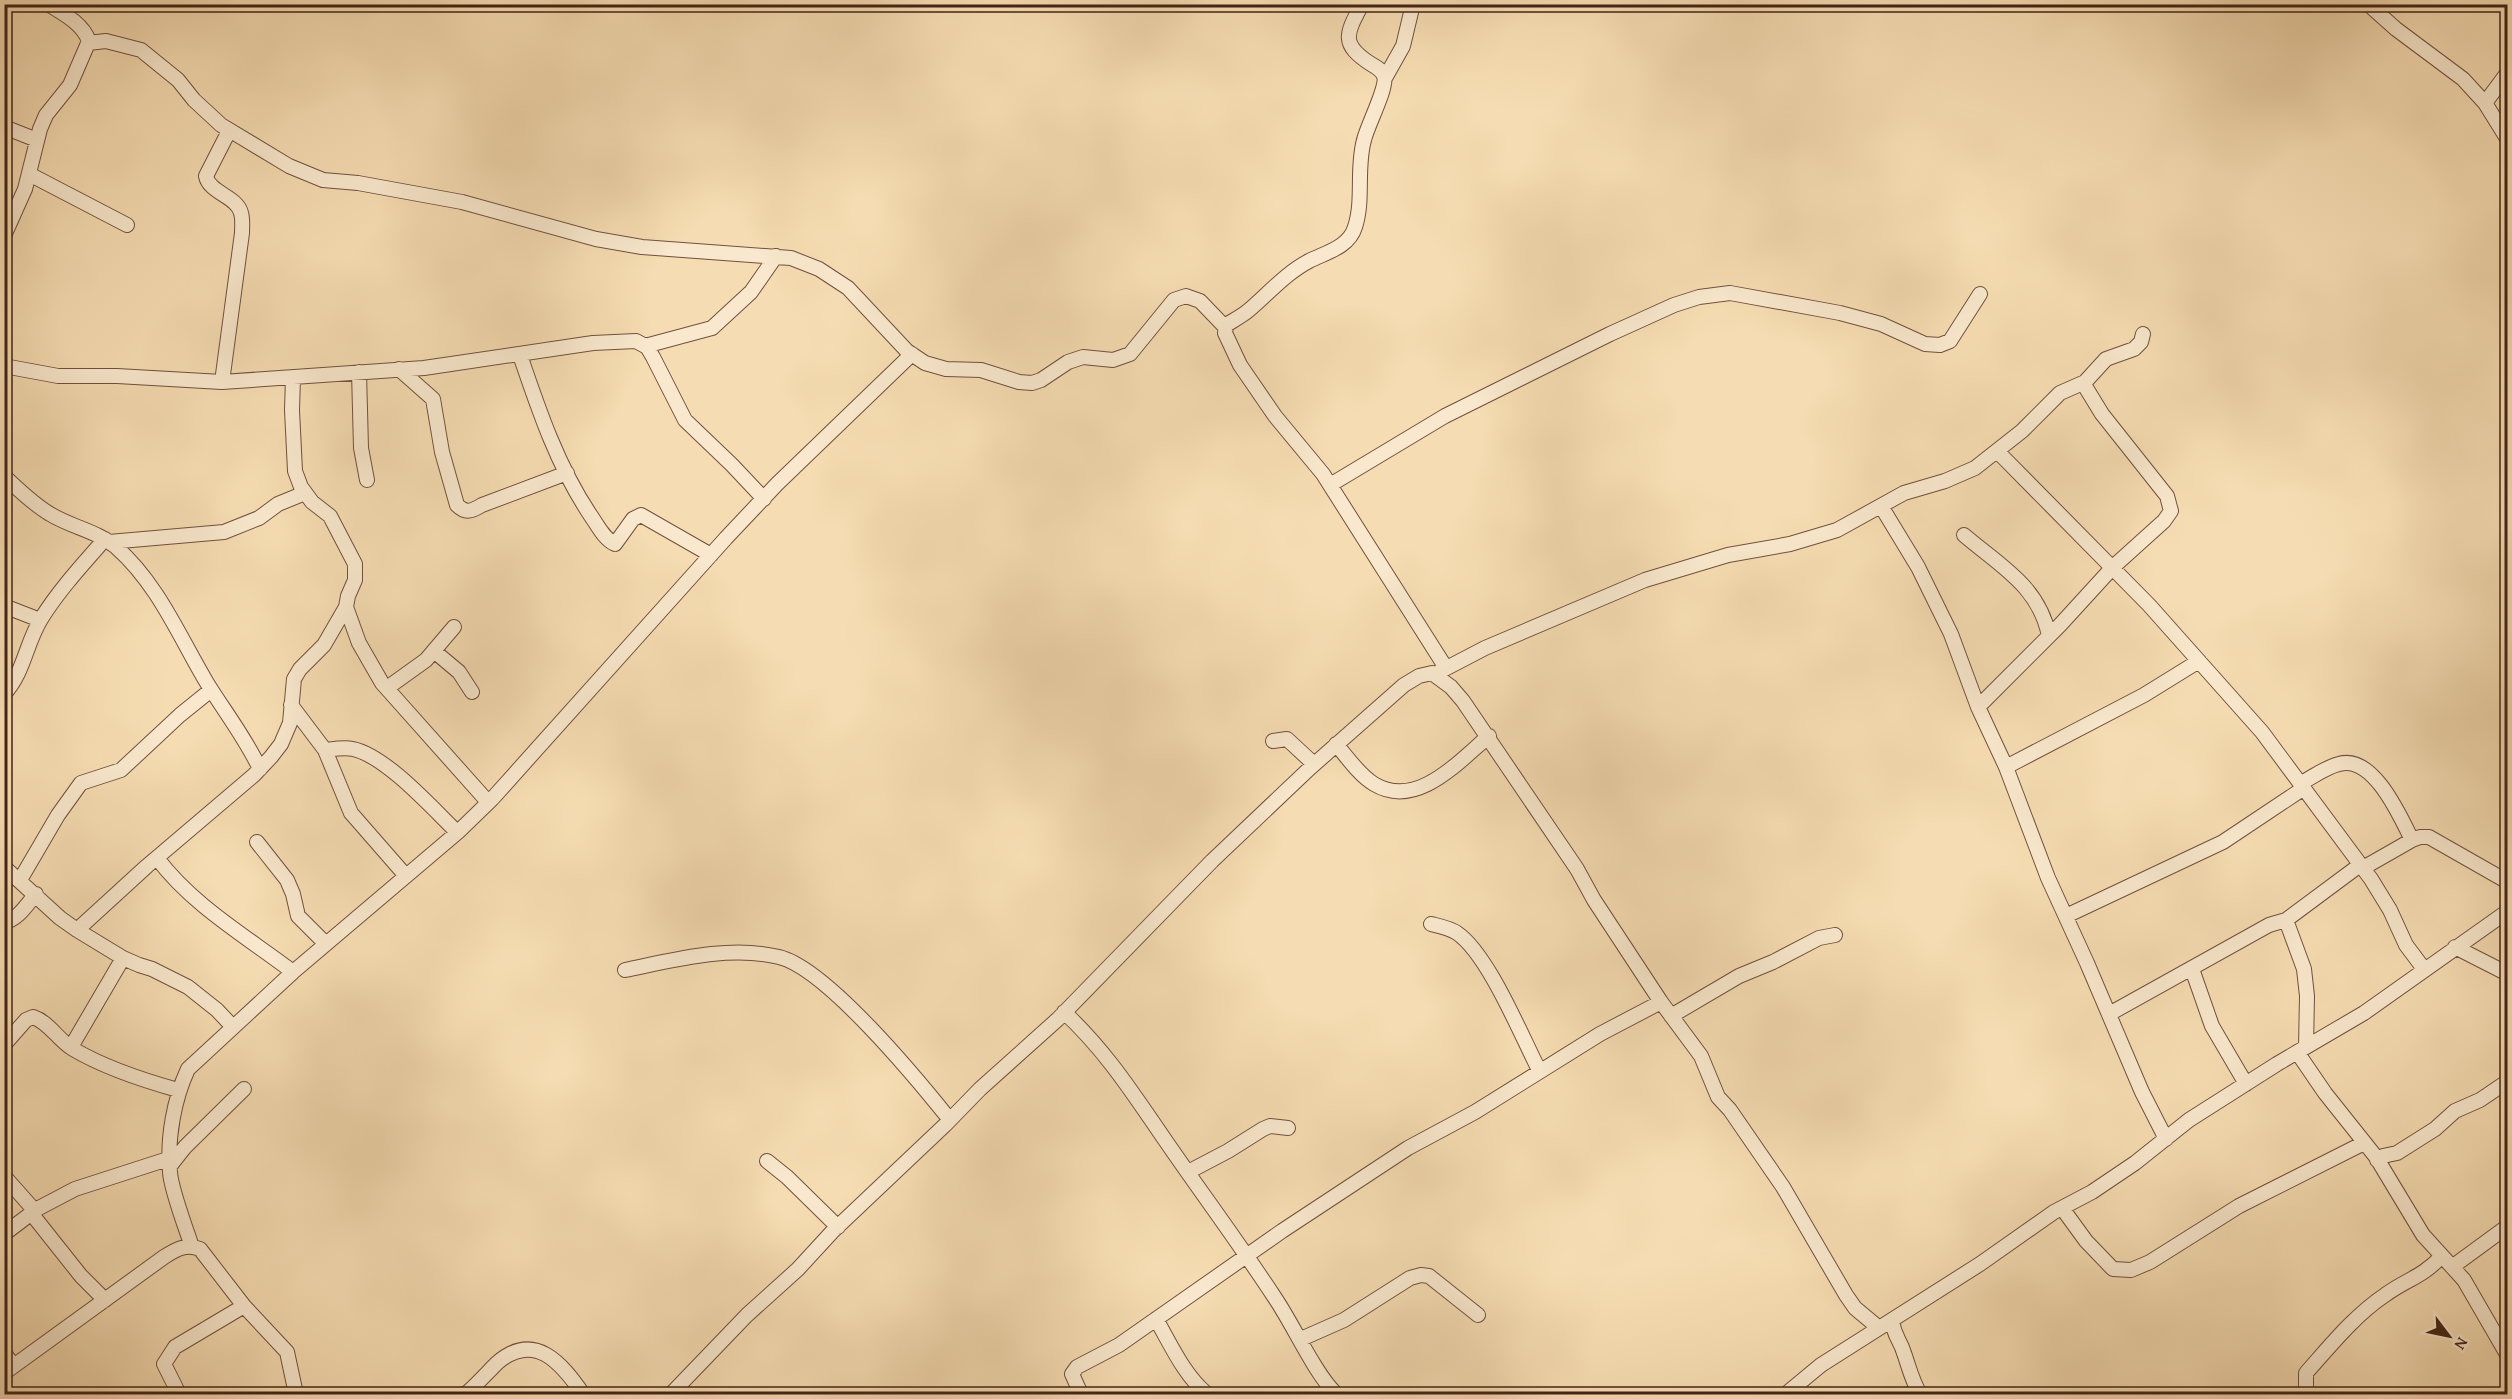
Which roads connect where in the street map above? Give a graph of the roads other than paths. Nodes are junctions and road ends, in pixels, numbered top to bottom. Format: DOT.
graph roads {
  1 [pos="48,4"];
  2 [pos="1362,4"];
  3 [pos="1413,4"];
  4 [pos="2368,4"];
  5 [pos="87,43"];
  6 [pos="2508,72"];
  7 [pos="1385,78"];
  8 [pos="2486,103"];
  9 [pos="4,127"];
  10 [pos="229,130"];
  11 [pos="36,140"];
  12 [pos="2508,140"];
  13 [pos="29,174"];
  14 [pos="127,225"];
  15 [pos="4,236"];
  16 [pos="776,256"];
  17 [pos="1980,294"];
  18 [pos="1226,328"];
  19 [pos="2143,334"];
  20 [pos="645,346"];
  21 [pos="912,354"];
  22 [pos="520,355"];
  23 [pos="4,366"];
  24 [pos="399,369"];
  25 [pos="359,372"];
  26 [pos="293,378"];
  27 [pos="222,382"];
  28 [pos="2083,383"];
  29 [pos="1997,451"];
  30 [pos="567,473"];
  31 [pos="4,476"];
  32 [pos="366,480"];
  33 [pos="1330,485"];
  34 [pos="305,493"];
  35 [pos="764,499"];
  36 [pos="1881,506"];
  37 [pos="1964,535"];
  38 [pos="107,540"];
  39 [pos="711,555"];
  40 [pos="2113,567"];
  41 [pos="4,606"];
  42 [pos="346,607"];
  43 [pos="40,620"];
  44 [pos="454,627"];
  45 [pos="2049,636"];
  46 [pos="434,651"];
  47 [pos="2199,662"];
  48 [pos="1441,671"];
  49 [pos="387,688"];
  50 [pos="212,690"];
  51 [pos="472,692"];
  52 [pos="4,694"];
  53 [pos="291,705"];
  54 [pos="1978,707"];
  55 [pos="1489,736"];
  56 [pos="1273,741"];
  57 [pos="1336,744"];
  58 [pos="325,750"];
  59 [pos="1314,764"];
  60 [pos="2006,767"];
  61 [pos="260,770"];
  62 [pos="2303,785"];
  63 [pos="489,802"];
  64 [pos="457,832"];
  65 [pos="2412,840"];
  66 [pos="257,843"];
  67 [pos="157,858"];
  68 [pos="2361,866"];
  69 [pos="4,867"];
  70 [pos="405,876"];
  71 [pos="20,880"];
  72 [pos="2508,882"];
  73 [pos="36,894"];
  74 [pos="2508,911"];
  75 [pos="2066,916"];
  76 [pos="2286,920"];
  77 [pos="4,922"];
  78 [pos="1431,924"];
  79 [pos="77,930"];
  80 [pos="1835,934"];
  81 [pos="326,944"];
  82 [pos="2455,947"];
  83 [pos="123,958"];
  84 [pos="2192,969"];
  85 [pos="2424,969"];
  86 [pos="625,970"];
  87 [pos="293,972"];
  88 [pos="2508,974"];
  89 [pos="1661,1002"];
  90 [pos="1064,1012"];
  91 [pos="2109,1014"];
  92 [pos="1671,1016"];
  93 [pos="233,1027"];
  94 [pos="4,1045"];
  95 [pos="71,1047"];
  96 [pos="2302,1049"];
  97 [pos="1539,1070"];
  98 [pos="2508,1081"];
  99 [pos="2246,1084"];
  100 [pos="243,1089"];
  101 [pos="178,1090"];
  102 [pos="950,1120"];
  103 [pos="1288,1128"];
  104 [pos="2166,1139"];
  105 [pos="2364,1143"];
  106 [pos="2377,1160"];
  107 [pos="767,1161"];
  108 [pos="170,1162"];
  109 [pos="1188,1172"];
  110 [pos="4,1176"];
  111 [pos="2062,1208"];
  112 [pos="33,1212"];
  113 [pos="2508,1226"];
  114 [pos="838,1227"];
  115 [pos="4,1234"];
  116 [pos="192,1247"];
  117 [pos="1247,1256"];
  118 [pos="2442,1256"];
  119 [pos="2452,1268"];
  120 [pos="105,1300"];
  121 [pos="244,1306"];
  122 [pos="1479,1316"];
  123 [pos="1156,1319"];
  124 [pos="1892,1320"];
  125 [pos="1879,1328"];
  126 [pos="1301,1339"];
  127 [pos="4,1353"];
  128 [pos="2508,1356"];
  129 [pos="9,1369"];
  130 [pos="178,1392"];
  131 [pos="296,1395"];
  132 [pos="463,1395"];
  133 [pos="583,1395"];
  134 [pos="671,1395"];
  135 [pos="1081,1395"];
  136 [pos="1207,1395"];
  137 [pos="1336,1395"];
  138 [pos="1786,1395"];
  139 [pos="1920,1395"];
  140 [pos="2306,1395"];
  1 -- 5 [label="street"];
  2 -- 7 [label="street"];
  3 -- 7 [label="street"];
  4 -- 8 [label="street"];
  5 -- 10 [label="street"];
  5 -- 11 [label="street"];
  6 -- 8 [label="street"];
  7 -- 18 [label="street"];
  8 -- 12 [label="street"];
  9 -- 11 [label="street"];
  10 -- 16 [label="street"];
  10 -- 27 [label="street"];
  11 -- 13 [label="street"];
  13 -- 14 [label="street"];
  13 -- 15 [label="street"];
  16 -- 20 [label="street"];
  16 -- 21 [label="street"];
  17 -- 33 [label="street"];
  18 -- 21 [label="street"];
  18 -- 33 [label="street"];
  19 -- 28 [label="street"];
  20 -- 22 [label="street"];
  20 -- 35 [label="street"];
  21 -- 35 [label="street"];
  22 -- 24 [label="street"];
  22 -- 30 [label="street"];
  23 -- 27 [label="street"];
  24 -- 25 [label="street"];
  24 -- 30 [label="street"];
  25 -- 26 [label="street"];
  25 -- 32 [label="street"];
  26 -- 27 [label="street"];
  26 -- 34 [label="street"];
  28 -- 29 [label="street"];
  28 -- 40 [label="street"];
  29 -- 36 [label="street"];
  29 -- 40 [label="street"];
  30 -- 39 [label="street"];
  31 -- 38 [label="street"];
  33 -- 48 [label="street"];
  34 -- 38 [label="street"];
  34 -- 42 [label="street"];
  35 -- 39 [label="street"];
  36 -- 48 [label="street"];
  36 -- 54 [label="street"];
  37 -- 45 [label="street"];
  38 -- 43 [label="street"];
  38 -- 50 [label="street"];
  39 -- 63 [label="street"];
  40 -- 45 [label="street"];
  40 -- 47 [label="street"];
  41 -- 43 [label="street"];
  42 -- 49 [label="street"];
  42 -- 53 [label="street"];
  43 -- 52 [label="street"];
  44 -- 46 [label="street"];
  45 -- 54 [label="street"];
  46 -- 49 [label="street"];
  46 -- 51 [label="street"];
  47 -- 60 [label="street"];
  47 -- 62 [label="street"];
  48 -- 55 [label="street"];
  48 -- 57 [label="street"];
  49 -- 63 [label="street"];
  50 -- 61 [label="street"];
  50 -- 71 [label="street"];
  53 -- 58 [label="street"];
  53 -- 61 [label="street"];
  54 -- 60 [label="street"];
  55 -- 57 [label="street"];
  55 -- 89 [label="street"];
  56 -- 59 [label="street"];
  57 -- 59 [label="street"];
  58 -- 64 [label="street"];
  58 -- 70 [label="street"];
  59 -- 90 [label="street"];
  60 -- 75 [label="street"];
  61 -- 67 [label="street"];
  62 -- 65 [label="street"];
  62 -- 68 [label="street"];
  62 -- 75 [label="street"];
  63 -- 64 [label="street"];
  64 -- 70 [label="street"];
  65 -- 68 [label="street"];
  65 -- 72 [label="street"];
  66 -- 81 [label="street"];
  67 -- 79 [label="street"];
  67 -- 87 [label="street"];
  68 -- 76 [label="street"];
  68 -- 85 [label="street"];
  69 -- 71 [label="street"];
  70 -- 81 [label="street"];
  71 -- 73 [label="street"];
  73 -- 77 [label="street"];
  73 -- 79 [label="street"];
  74 -- 82 [label="street"];
  75 -- 91 [label="street"];
  76 -- 84 [label="street"];
  76 -- 96 [label="street"];
  78 -- 97 [label="street"];
  79 -- 83 [label="street"];
  80 -- 92 [label="street"];
  81 -- 87 [label="street"];
  82 -- 85 [label="street"];
  82 -- 88 [label="street"];
  83 -- 93 [label="street"];
  83 -- 95 [label="street"];
  84 -- 91 [label="street"];
  84 -- 99 [label="street"];
  85 -- 96 [label="street"];
  86 -- 102 [label="street"];
  87 -- 93 [label="street"];
  89 -- 92 [label="street"];
  89 -- 97 [label="street"];
  90 -- 102 [label="street"];
  90 -- 109 [label="street"];
  91 -- 104 [label="street"];
  92 -- 125 [label="street"];
  93 -- 101 [label="street"];
  94 -- 95 [label="street"];
  95 -- 101 [label="street"];
  96 -- 99 [label="street"];
  96 -- 105 [label="street"];
  97 -- 117 [label="street"];
  98 -- 106 [label="street"];
  99 -- 104 [label="street"];
  100 -- 108 [label="street"];
  101 -- 108 [label="street"];
  102 -- 114 [label="street"];
  103 -- 109 [label="street"];
  104 -- 111 [label="street"];
  105 -- 106 [label="street"];
  105 -- 111 [label="street"];
  106 -- 118 [label="street"];
  107 -- 114 [label="street"];
  108 -- 112 [label="street"];
  108 -- 116 [label="street"];
  109 -- 117 [label="street"];
  110 -- 112 [label="street"];
  111 -- 124 [label="street"];
  112 -- 115 [label="street"];
  112 -- 120 [label="street"];
  113 -- 119 [label="street"];
  114 -- 134 [label="street"];
  116 -- 120 [label="street"];
  116 -- 121 [label="street"];
  117 -- 123 [label="street"];
  117 -- 126 [label="street"];
  118 -- 119 [label="street"];
  118 -- 140 [label="street"];
  119 -- 128 [label="street"];
  120 -- 129 [label="street"];
  121 -- 130 [label="street"];
  121 -- 131 [label="street"];
  122 -- 126 [label="street"];
  123 -- 135 [label="street"];
  123 -- 136 [label="street"];
  124 -- 125 [label="street"];
  124 -- 139 [label="street"];
  125 -- 138 [label="street"];
  126 -- 137 [label="street"];
  127 -- 129 [label="street"];
  132 -- 133 [label="street"];
}
